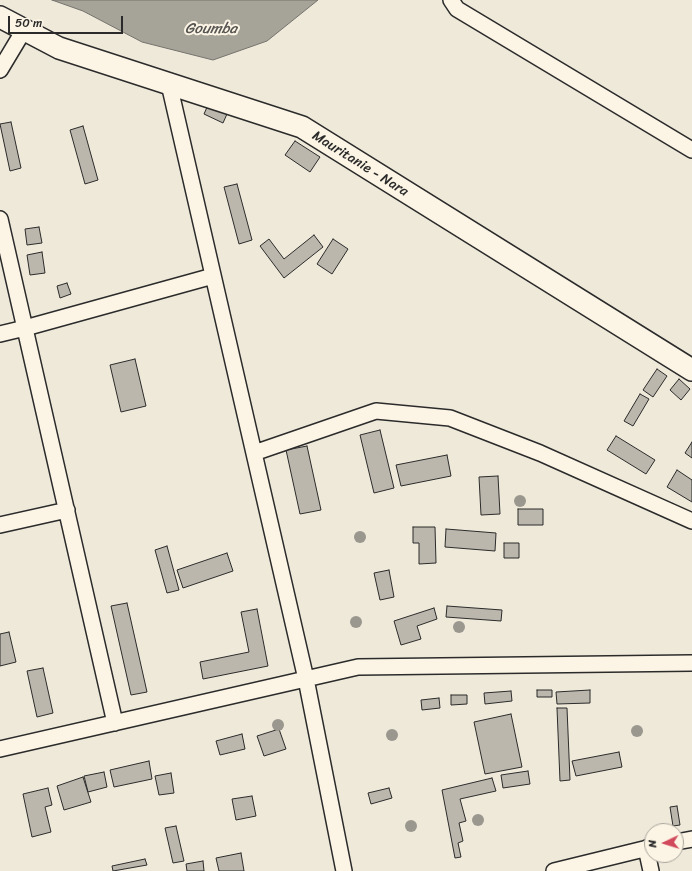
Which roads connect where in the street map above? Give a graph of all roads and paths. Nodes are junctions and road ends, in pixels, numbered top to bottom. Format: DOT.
graph roads {
  1 [pos="451,0"];
  2 [pos="0,17"];
  3 [pos="24,30"];
  4 [pos="0,70"];
  5 [pos="169,84"];
  6 [pos="692,150"];
  7 [pos="0,219"];
  8 [pos="213,276"];
  9 [pos="25,328"];
  10 [pos="0,334"];
  11 [pos="692,370"];
  12 [pos="254,453"];
  13 [pos="67,510"];
  14 [pos="692,521"];
  15 [pos="0,525"];
  16 [pos="692,663"];
  17 [pos="306,679"];
  18 [pos="115,722"];
  19 [pos="0,749"];
  20 [pos="644,848"];
  21 [pos="344,871"];
  22 [pos="554,871"];
  1 -- 6 [label="street"];
  2 -- 3 [label="main road, Mauritanie - Nara"];
  3 -- 4 [label="street"];
  3 -- 5 [label="main road, Mauritanie - Nara"];
  5 -- 8 [label="street"];
  5 -- 11 [label="main road, Mauritanie - Nara"];
  7 -- 9 [label="street"];
  8 -- 9 [label="street"];
  8 -- 12 [label="street"];
  9 -- 10 [label="street"];
  9 -- 13 [label="street"];
  12 -- 14 [label="street"];
  12 -- 17 [label="street"];
  13 -- 15 [label="street"];
  13 -- 18 [label="street"];
  16 -- 17 [label="street"];
  17 -- 18 [label="street"];
  17 -- 21 [label="street"];
  18 -- 19 [label="street"];
  20 -- 22 [label="street"];
}
